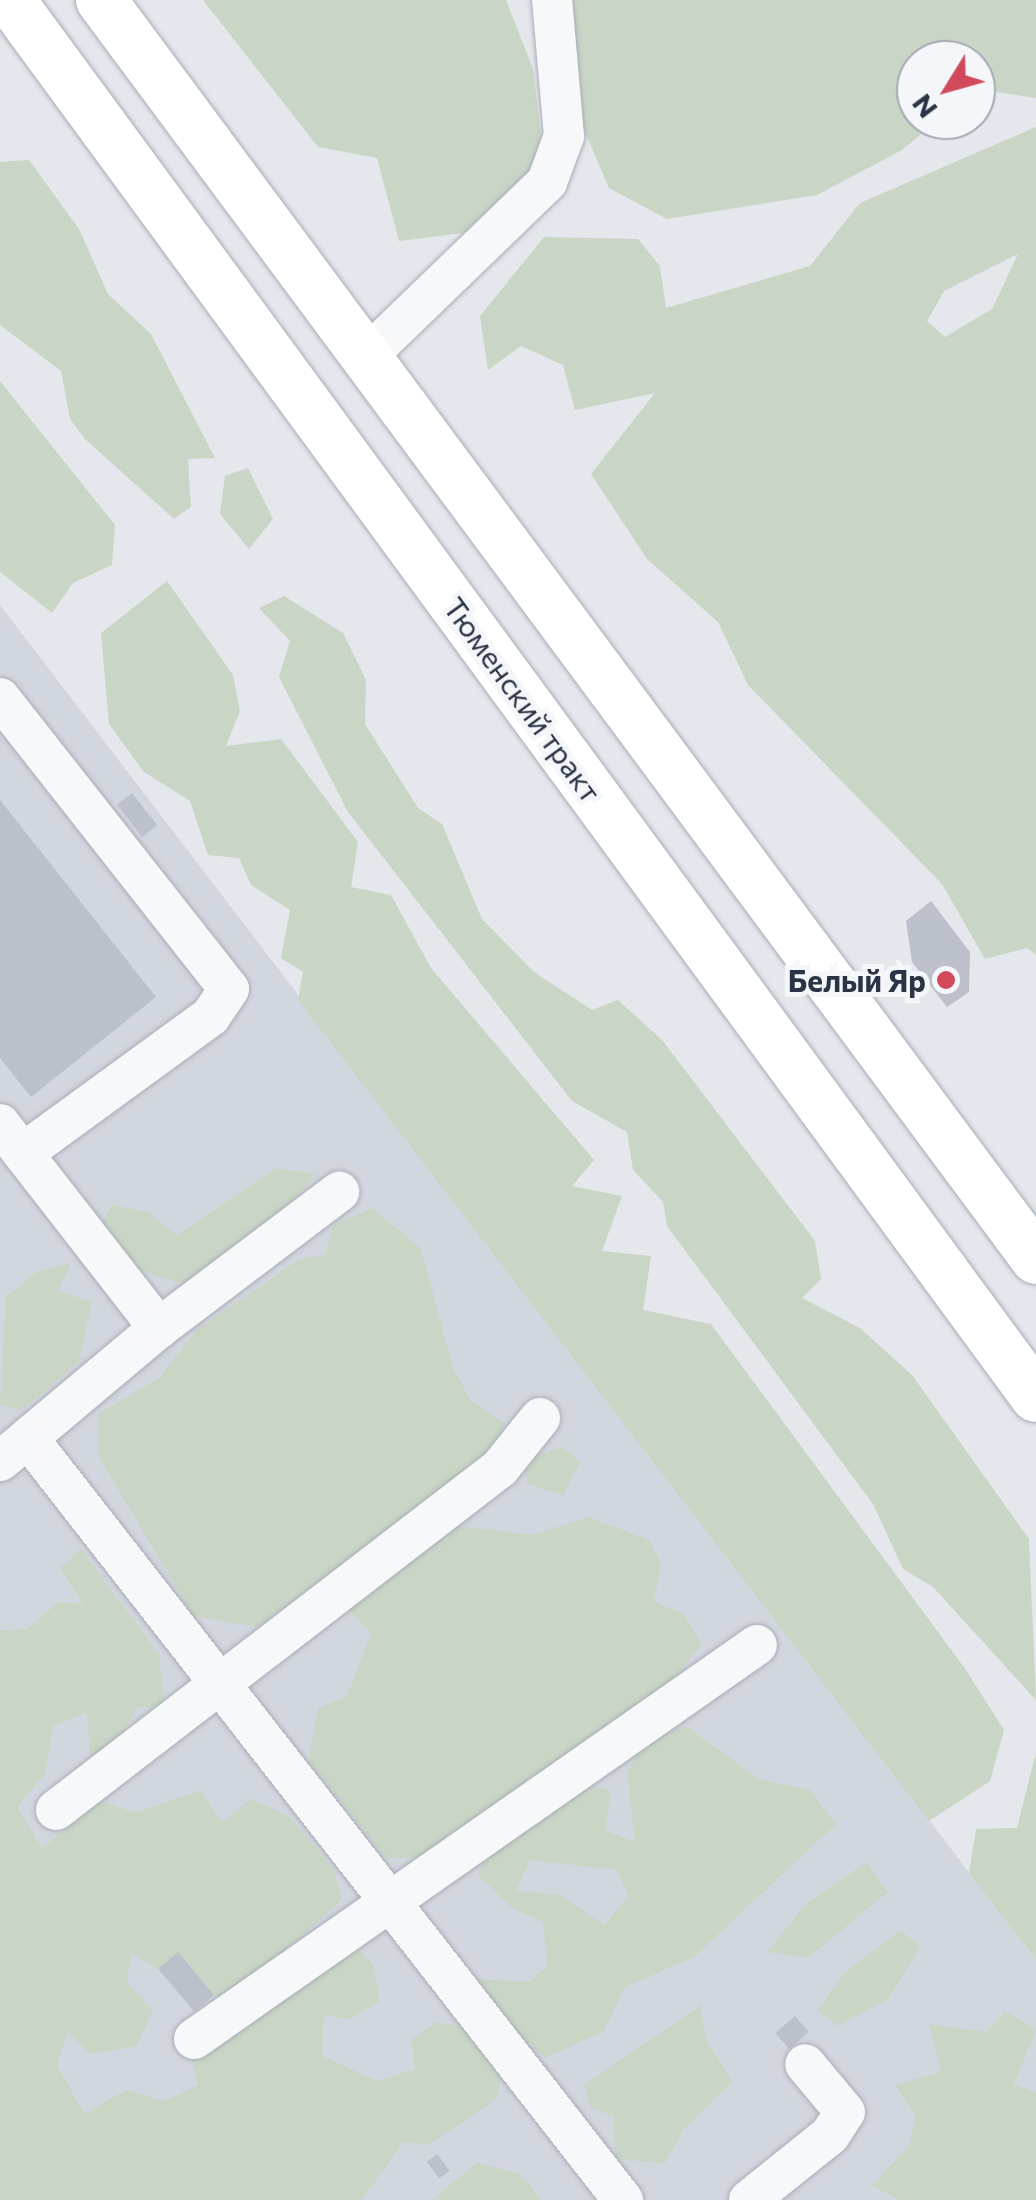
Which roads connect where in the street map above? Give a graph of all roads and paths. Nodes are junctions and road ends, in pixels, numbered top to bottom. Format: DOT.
graph roads {
  1 [pos="10,0"];
  2 [pos="101,0"];
  3 [pos="552,0"];
  4 [pos="369,354"];
  5 [pos="0,698"];
  6 [pos="12,1139"];
  7 [pos="339,1192"];
  8 [pos="1036,1258"];
  9 [pos="159,1328"];
  10 [pos="1036,1398"];
  11 [pos="540,1418"];
  12 [pos="14,1449"];
  13 [pos="757,1645"];
  14 [pos="220,1683"];
  15 [pos="56,1810"];
  16 [pos="384,1902"];
  17 [pos="194,2038"];
  18 [pos="805,2064"];
  19 [pos="622,2200"];
  20 [pos="749,2200"];
  1 -- 10 [label="main road, Тюменский тракт"];
  2 -- 4 [label="main road"];
  3 -- 4 [label="lane"];
  4 -- 8 [label="main road"];
  5 -- 6 [label="lane"];
  6 -- 9 [label="lane"];
  7 -- 9 [label="lane"];
  9 -- 12 [label="lane"];
  11 -- 14 [label="lane"];
  12 -- 14 [label="lane"];
  13 -- 16 [label="lane"];
  14 -- 15 [label="lane"];
  14 -- 16 [label="lane"];
  16 -- 17 [label="lane"];
  16 -- 19 [label="lane"];
  18 -- 20 [label="lane"];
}
